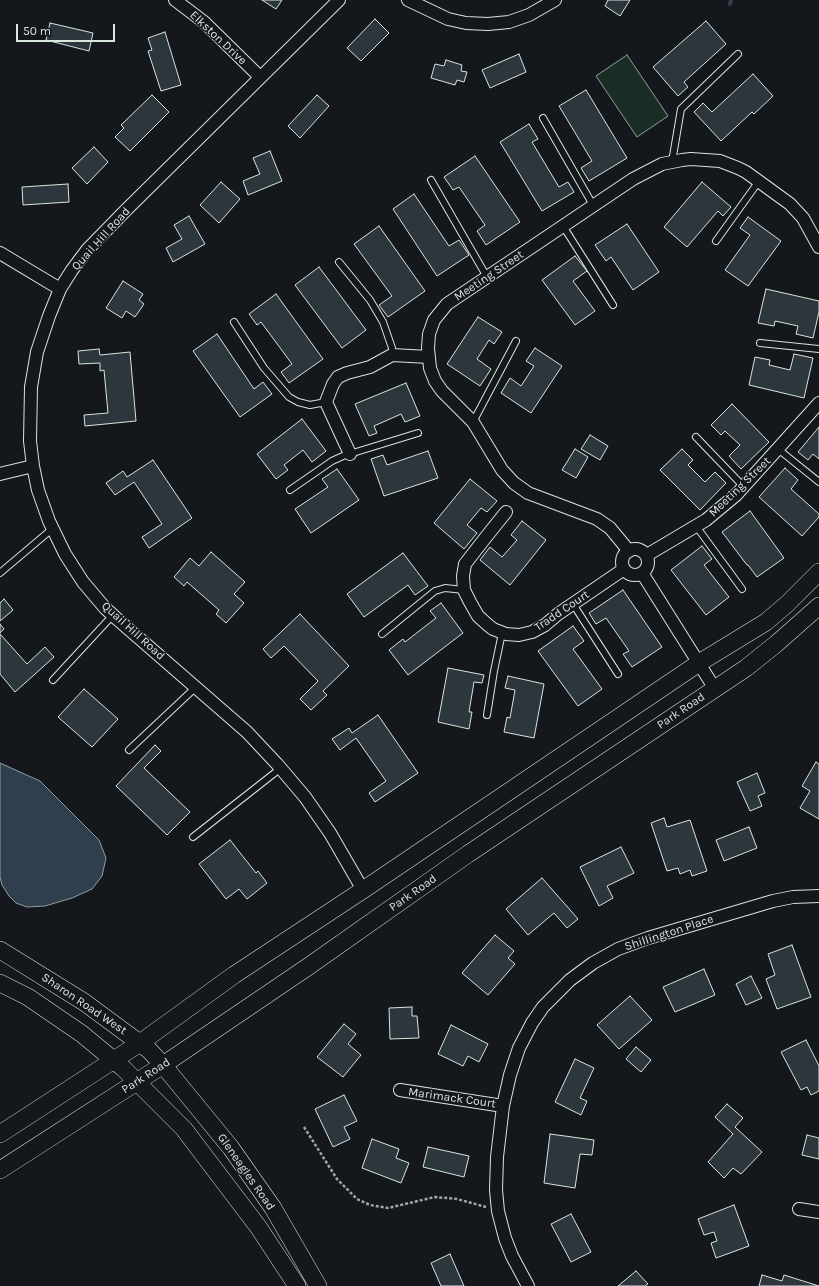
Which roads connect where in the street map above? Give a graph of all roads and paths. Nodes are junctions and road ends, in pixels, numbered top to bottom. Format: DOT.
graph roads {
  1 [pos="175,0"];
  2 [pos="339,0"];
  3 [pos="408,0"];
  4 [pos="555,0"];
  5 [pos="738,54"];
  6 [pos="260,77"];
  7 [pos="543,118"];
  8 [pos="672,162"];
  9 [pos="432,180"];
  10 [pos="759,181"];
  11 [pos="593,206"];
  12 [pos="563,226"];
  13 [pos="716,241"];
  14 [pos="819,247"];
  15 [pos="0,254"];
  16 [pos="339,262"];
  17 [pos="487,277"];
  18 [pos="60,289"];
  19 [pos="613,305"];
  20 [pos="234,322"];
  21 [pos="516,341"];
  22 [pos="760,343"];
  23 [pos="819,349"];
  24 [pos="392,355"];
  25 [pos="429,357"];
  26 [pos="326,402"];
  27 [pos="819,403"];
  28 [pos="473,422"];
  29 [pos="418,433"];
  30 [pos="696,437"];
  31 [pos="778,449"];
  32 [pos="350,454"];
  33 [pos="33,466"];
  34 [pos="0,474"];
  35 [pos="819,482"];
  36 [pos="743,486"];
  37 [pos="290,490"];
  38 [pos="506,512"];
  39 [pos="696,526"];
  40 [pos="52,529"];
  41 [pos="629,551"];
  42 [pos="647,555"];
  43 [pos="624,569"];
  44 [pos="819,572"];
  45 [pos="0,573"];
  46 [pos="642,573"];
  47 [pos="742,589"];
  48 [pos="464,590"];
  49 [pos="573,604"];
  50 [pos="819,606"];
  51 [pos="113,615"];
  52 [pos="502,633"];
  53 [pos="382,634"];
  54 [pos="699,663"];
  55 [pos="618,674"];
  56 [pos="53,680"];
  57 [pos="196,687"];
  58 [pos="715,688"];
  59 [pos="488,716"];
  60 [pos="129,750"];
  61 [pos="281,768"];
  62 [pos="193,837"];
  63 [pos="363,890"];
  64 [pos="819,896"];
  65 [pos="0,950"];
  66 [pos="0,983"];
  67 [pos="140,1043"];
  68 [pos="114,1060"];
  69 [pos="163,1065"];
  70 [pos="137,1082"];
  71 [pos="400,1090"];
  72 [pos="503,1106"];
  73 [pos="304,1127"];
  74 [pos="0,1134"];
  75 [pos="0,1170"];
  76 [pos="799,1209"];
  77 [pos="498,1211"];
  78 [pos="819,1212"];
  79 [pos="297,1286"];
  80 [pos="318,1286"];
  81 [pos="528,1286"];
  1 -- 6 [label="street, Elkston Drive"];
  2 -- 6 [label="street, Quail Hill Road"];
  3 -- 4 [label="street"];
  5 -- 8 [label="lane"];
  6 -- 18 [label="street, Quail Hill Road"];
  7 -- 11 [label="lane"];
  8 -- 10 [label="street, Meeting Street"];
  8 -- 11 [label="street, Meeting Street"];
  9 -- 17 [label="lane"];
  10 -- 13 [label="lane"];
  10 -- 14 [label="street, Meeting Street"];
  11 -- 12 [label="street, Meeting Street"];
  12 -- 17 [label="street, Meeting Street"];
  12 -- 19 [label="lane"];
  15 -- 18 [label="street"];
  16 -- 24 [label="lane"];
  17 -- 25 [label="street, Meeting Street"];
  18 -- 33 [label="street, Quail Hill Road"];
  20 -- 26 [label="lane"];
  21 -- 28 [label="lane"];
  22 -- 23 [label="lane"];
  24 -- 25 [label="street"];
  24 -- 26 [label="street"];
  25 -- 28 [label="street, Meeting Street"];
  26 -- 32 [label="street"];
  27 -- 31 [label="street, Meeting Street"];
  28 -- 41 [label="street, Meeting Street"];
  29 -- 32 [label="lane"];
  30 -- 36 [label="lane"];
  31 -- 35 [label="lane"];
  31 -- 36 [label="street, Meeting Street"];
  32 -- 37 [label="lane"];
  33 -- 34 [label="street"];
  33 -- 40 [label="street, Quail Hill Road"];
  36 -- 39 [label="street, Meeting Street"];
  38 -- 48 [label="street, Tradd Court"];
  39 -- 42 [label="street, Meeting Street"];
  39 -- 47 [label="lane"];
  40 -- 45 [label="lane"];
  40 -- 51 [label="street, Quail Hill Road"];
  41 -- 42 [label="street"];
  41 -- 43 [label="street"];
  42 -- 46 [label="street"];
  43 -- 46 [label="street"];
  43 -- 49 [label="street, Tradd Court"];
  44 -- 54 [label="main road"];
  46 -- 54 [label="street"];
  48 -- 52 [label="street, Tradd Court"];
  48 -- 53 [label="lane"];
  49 -- 52 [label="street, Tradd Court"];
  49 -- 55 [label="lane"];
  50 -- 58 [label="main road, Park Road"];
  51 -- 56 [label="lane"];
  51 -- 57 [label="street, Quail Hill Road"];
  52 -- 59 [label="lane"];
  54 -- 58 [label="street"];
  54 -- 63 [label="main road"];
  57 -- 60 [label="lane"];
  57 -- 61 [label="street, Quail Hill Road"];
  58 -- 69 [label="main road, Park Road"];
  61 -- 62 [label="lane"];
  61 -- 63 [label="street, Quail Hill Road"];
  63 -- 67 [label="main road"];
  64 -- 72 [label="street, Shillington Place"];
  65 -- 67 [label="main road, Sharon Road West"];
  66 -- 68 [label="main road"];
  67 -- 68 [label="main road"];
  67 -- 69 [label="main road, Sharon Road West"];
  68 -- 70 [label="main road"];
  68 -- 74 [label="main road"];
  69 -- 70 [label="main road, Park Road"];
  69 -- 80 [label="main road, Gleneagles Road"];
  70 -- 75 [label="main road, Park Road"];
  70 -- 79 [label="main road, Gleneagles Road"];
  71 -- 72 [label="street, Marimack Court"];
  72 -- 77 [label="street, Shillington Place"];
  73 -- 77 [label="path"];
  76 -- 78 [label="street"];
  77 -- 81 [label="street, Shillington Place"];
}
